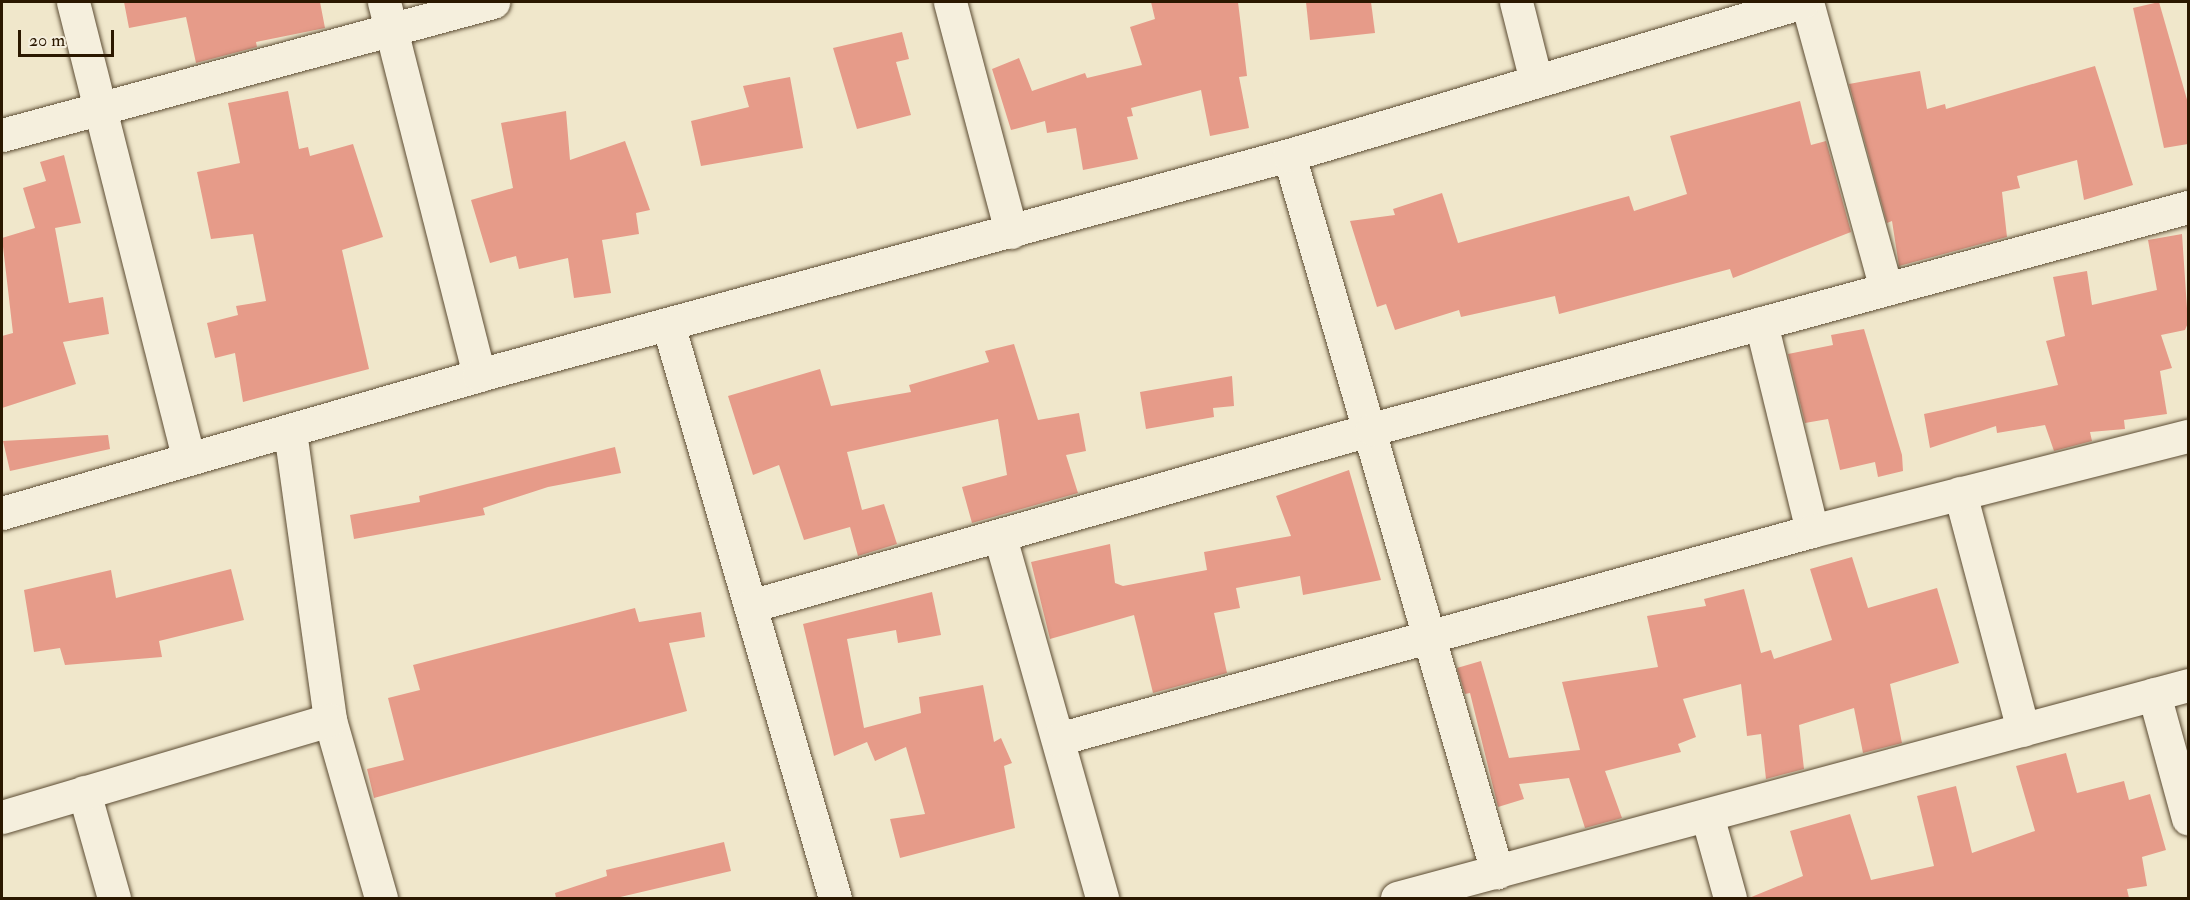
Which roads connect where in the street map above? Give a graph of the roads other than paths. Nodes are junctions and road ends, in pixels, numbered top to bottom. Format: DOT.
graph roads {
  1 [pos="73,2"];
  2 [pos="493,2"];
  3 [pos="950,2"];
  4 [pos="1516,2"];
  5 [pos="1805,2"];
  6 [pos="388,16"];
  7 [pos="1536,81"];
  8 [pos="99,109"];
  9 [pos="2,135"];
  10 [pos="1289,155"];
  11 [pos="2188,207"];
  12 [pos="1011,232"];
  13 [pos="1886,288"];
  14 [pos="1761,323"];
  15 [pos="668,324"];
  16 [pos="479,375"];
  17 [pos="1372,429"];
  18 [pos="290,431"];
  19 [pos="2188,436"];
  20 [pos="188,458"];
  21 [pos="1960,494"];
  22 [pos="2,513"];
  23 [pos="1812,531"];
  24 [pos="1000,537"];
  25 [pos="750,606"];
  26 [pos="1432,635"];
  27 [pos="2188,685"];
  28 [pos="2154,694"];
  29 [pos="330,720"];
  30 [pos="2023,730"];
  31 [pos="1058,739"];
  32 [pos="84,792"];
  33 [pos="1707,815"];
  34 [pos="2,817"];
  35 [pos="2188,818"];
  36 [pos="1497,872"];
  37 [pos="114,898"];
  38 [pos="381,898"];
  39 [pos="835,898"];
  40 [pos="1102,898"];
  41 [pos="1397,898"];
  42 [pos="1730,898"];
  1 -- 8 [label="street"];
  2 -- 6 [label="street"];
  3 -- 12 [label="street"];
  4 -- 7 [label="street"];
  5 -- 7 [label="street"];
  5 -- 13 [label="street"];
  6 -- 8 [label="street"];
  6 -- 16 [label="street"];
  7 -- 10 [label="street"];
  8 -- 9 [label="street"];
  8 -- 20 [label="street"];
  10 -- 12 [label="street"];
  10 -- 17 [label="street"];
  11 -- 13 [label="street"];
  12 -- 15 [label="street"];
  13 -- 14 [label="street"];
  14 -- 17 [label="street"];
  14 -- 23 [label="street"];
  15 -- 16 [label="street"];
  15 -- 25 [label="street"];
  16 -- 18 [label="street"];
  17 -- 24 [label="street"];
  17 -- 26 [label="street"];
  18 -- 20 [label="street"];
  18 -- 29 [label="street"];
  19 -- 21 [label="street"];
  20 -- 22 [label="street"];
  21 -- 23 [label="street"];
  21 -- 30 [label="street"];
  23 -- 26 [label="street"];
  24 -- 25 [label="street"];
  24 -- 31 [label="street"];
  25 -- 39 [label="street"];
  26 -- 31 [label="street"];
  26 -- 36 [label="street"];
  27 -- 28 [label="street"];
  28 -- 30 [label="street"];
  28 -- 35 [label="street"];
  29 -- 32 [label="street"];
  29 -- 38 [label="street"];
  30 -- 33 [label="street"];
  31 -- 40 [label="street"];
  32 -- 34 [label="street"];
  32 -- 37 [label="street"];
  33 -- 36 [label="street"];
  33 -- 42 [label="street"];
  36 -- 41 [label="street"];
}
